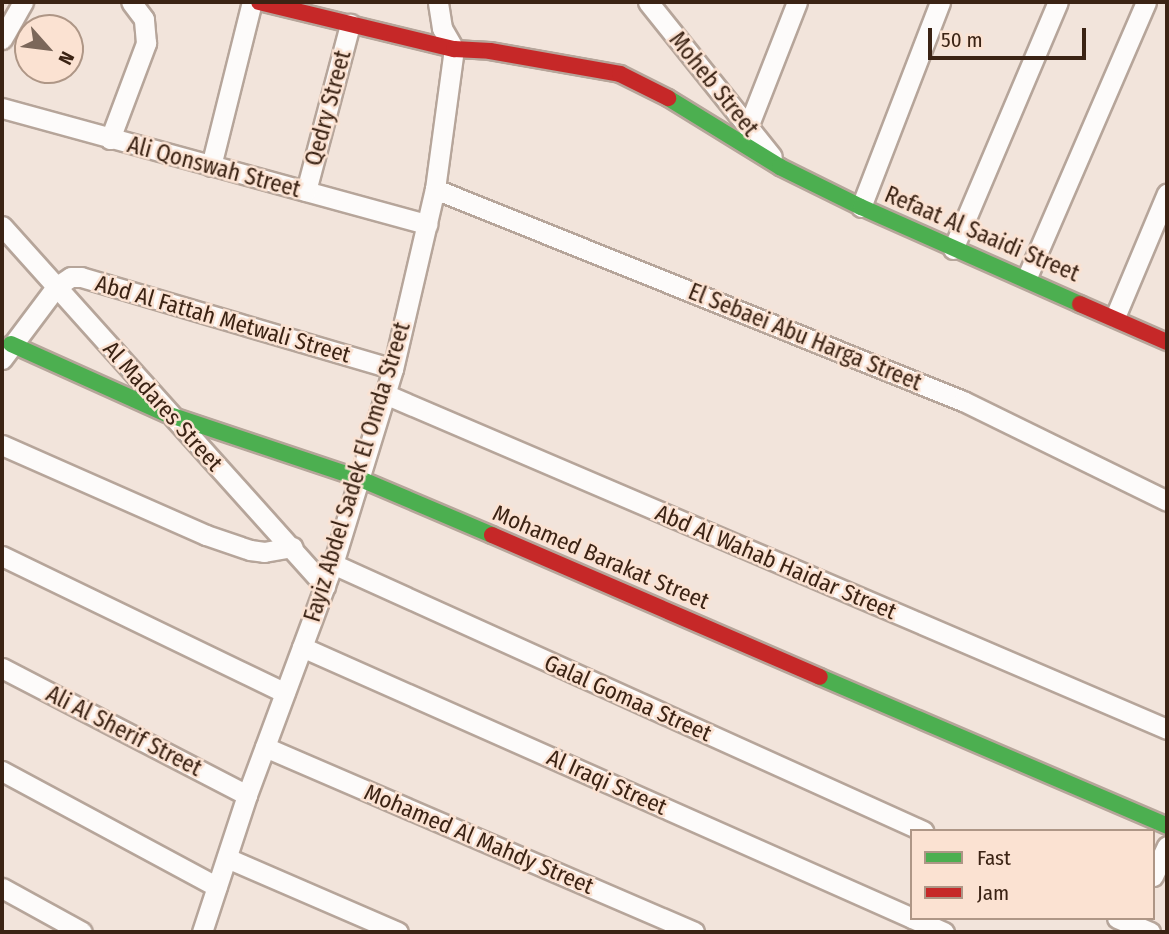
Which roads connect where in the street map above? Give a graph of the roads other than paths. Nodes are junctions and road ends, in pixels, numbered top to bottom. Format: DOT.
graph roads {
  1 [pos="23,2"];
  2 [pos="131,2"];
  3 [pos="253,2"];
  4 [pos="259,2"];
  5 [pos="438,2"];
  6 [pos="648,2"];
  7 [pos="797,2"];
  8 [pos="940,2"];
  9 [pos="1058,2"];
  10 [pos="1146,2"];
  11 [pos="350,24"];
  12 [pos="2,40"];
  13 [pos="454,49"];
  14 [pos="2,108"];
  15 [pos="748,127"];
  16 [pos="110,139"];
  17 [pos="211,166"];
  18 [pos="780,167"];
  19 [pos="435,188"];
  20 [pos="306,191"];
  21 [pos="1167,193"];
  22 [pos="861,207"];
  23 [pos="428,224"];
  24 [pos="2,226"];
  25 [pos="953,249"];
  26 [pos="1027,277"];
  27 [pos="56,287"];
  28 [pos="1115,317"];
  29 [pos="1167,342"];
  30 [pos="7,351"];
  31 [pos="393,369"];
  32 [pos="385,394"];
  33 [pos="167,414"];
  34 [pos="2,445"];
  35 [pos="358,478"];
  36 [pos="1167,501"];
  37 [pos="293,547"];
  38 [pos="2,556"];
  39 [pos="333,565"];
  40 [pos="325,586"];
  41 [pos="302,647"];
  42 [pos="2,668"];
  43 [pos="285,692"];
  44 [pos="1167,729"];
  45 [pos="265,747"];
  46 [pos="2,771"];
  47 [pos="247,794"];
  48 [pos="1167,826"];
  49 [pos="919,829"];
  50 [pos="1167,846"];
  51 [pos="227,859"];
  52 [pos="1155,872"];
  53 [pos="217,887"];
  54 [pos="2,888"];
  55 [pos="910,917"];
  56 [pos="917,920"];
  57 [pos="1127,923"];
  58 [pos="82,932"];
  59 [pos="202,932"];
  60 [pos="398,932"];
  61 [pos="694,932"];
  62 [pos="944,932"];
  63 [pos="1150,932"];
  1 -- 12 [label="street"];
  2 -- 16 [label="street"];
  3 -- 17 [label="street"];
  4 -- 11 [label="street, Refaat Al Saaidi Street"];
  5 -- 13 [label="street"];
  6 -- 15 [label="street, Moheb Street"];
  7 -- 15 [label="street"];
  8 -- 22 [label="street"];
  9 -- 25 [label="street"];
  10 -- 26 [label="street"];
  11 -- 13 [label="street, Refaat Al Saaidi Street"];
  11 -- 20 [label="street, Qedry Street"];
  13 -- 18 [label="street, Refaat Al Saaidi Street"];
  13 -- 19 [label="street, Fayiz Abdel Sadek El Omda Street"];
  14 -- 16 [label="street, Ali Qonswah Street"];
  15 -- 18 [label="street, Moheb Street"];
  16 -- 17 [label="street, Ali Qonswah Street"];
  17 -- 20 [label="street, Ali Qonswah Street"];
  18 -- 22 [label="street, Refaat Al Saaidi Street"];
  19 -- 23 [label="street, Fayiz Abdel Sadek El Omda Street"];
  19 -- 36 [label="street, El Sebaei Abu Harga Street"];
  20 -- 23 [label="street, Ali Qonswah Street"];
  21 -- 28 [label="street"];
  22 -- 25 [label="street, Refaat Al Saaidi Street"];
  23 -- 31 [label="street, Fayiz Abdel Sadek El Omda Street"];
  24 -- 27 [label="street, Al Madares Street"];
  25 -- 26 [label="street, Refaat Al Saaidi Street"];
  26 -- 28 [label="street, Refaat Al Saaidi Street"];
  27 -- 30 [label="street"];
  27 -- 31 [label="street, Abd Al Fattah Metwali Street"];
  27 -- 33 [label="street, Al Madares Street"];
  28 -- 29 [label="street, Refaat Al Saaidi Street"];
  30 -- 33 [label="street, Mohamed Barakat Street"];
  31 -- 32 [label="street, Fayiz Abdel Sadek El Omda Street"];
  32 -- 35 [label="street, Fayiz Abdel Sadek El Omda Street"];
  32 -- 44 [label="street, Abd Al Wahab Haidar Street"];
  33 -- 35 [label="street, Mohamed Barakat Street"];
  33 -- 37 [label="street, Al Madares Street"];
  34 -- 37 [label="street"];
  35 -- 39 [label="street, Fayiz Abdel Sadek El Omda Street"];
  35 -- 48 [label="street, Mohamed Barakat Street"];
  37 -- 40 [label="street, Al Madares Street"];
  38 -- 43 [label="street"];
  39 -- 40 [label="street, Fayiz Abdel Sadek El Omda Street"];
  39 -- 49 [label="street, Galal Gomaa Street"];
  40 -- 41 [label="street, Fayiz Abdel Sadek El Omda Street"];
  41 -- 43 [label="street, Fayiz Abdel Sadek El Omda Street"];
  41 -- 55 [label="street, Al Iraqi Street"];
  42 -- 47 [label="street, Ali Al Sherif Street"];
  43 -- 45 [label="street, Fayiz Abdel Sadek El Omda Street"];
  45 -- 47 [label="street, Fayiz Abdel Sadek El Omda Street"];
  45 -- 61 [label="street, Mohamed Al Mahdy Street"];
  46 -- 53 [label="street"];
  47 -- 51 [label="street, Fayiz Abdel Sadek El Omda Street"];
  50 -- 52 [label="street"];
  51 -- 53 [label="street, Fayiz Abdel Sadek El Omda Street"];
  51 -- 60 [label="street"];
  53 -- 59 [label="street, Fayiz Abdel Sadek El Omda Street"];
  54 -- 58 [label="street"];
  56 -- 62 [label="street, Al Iraqi Street"];
  57 -- 63 [label="street"];
}
